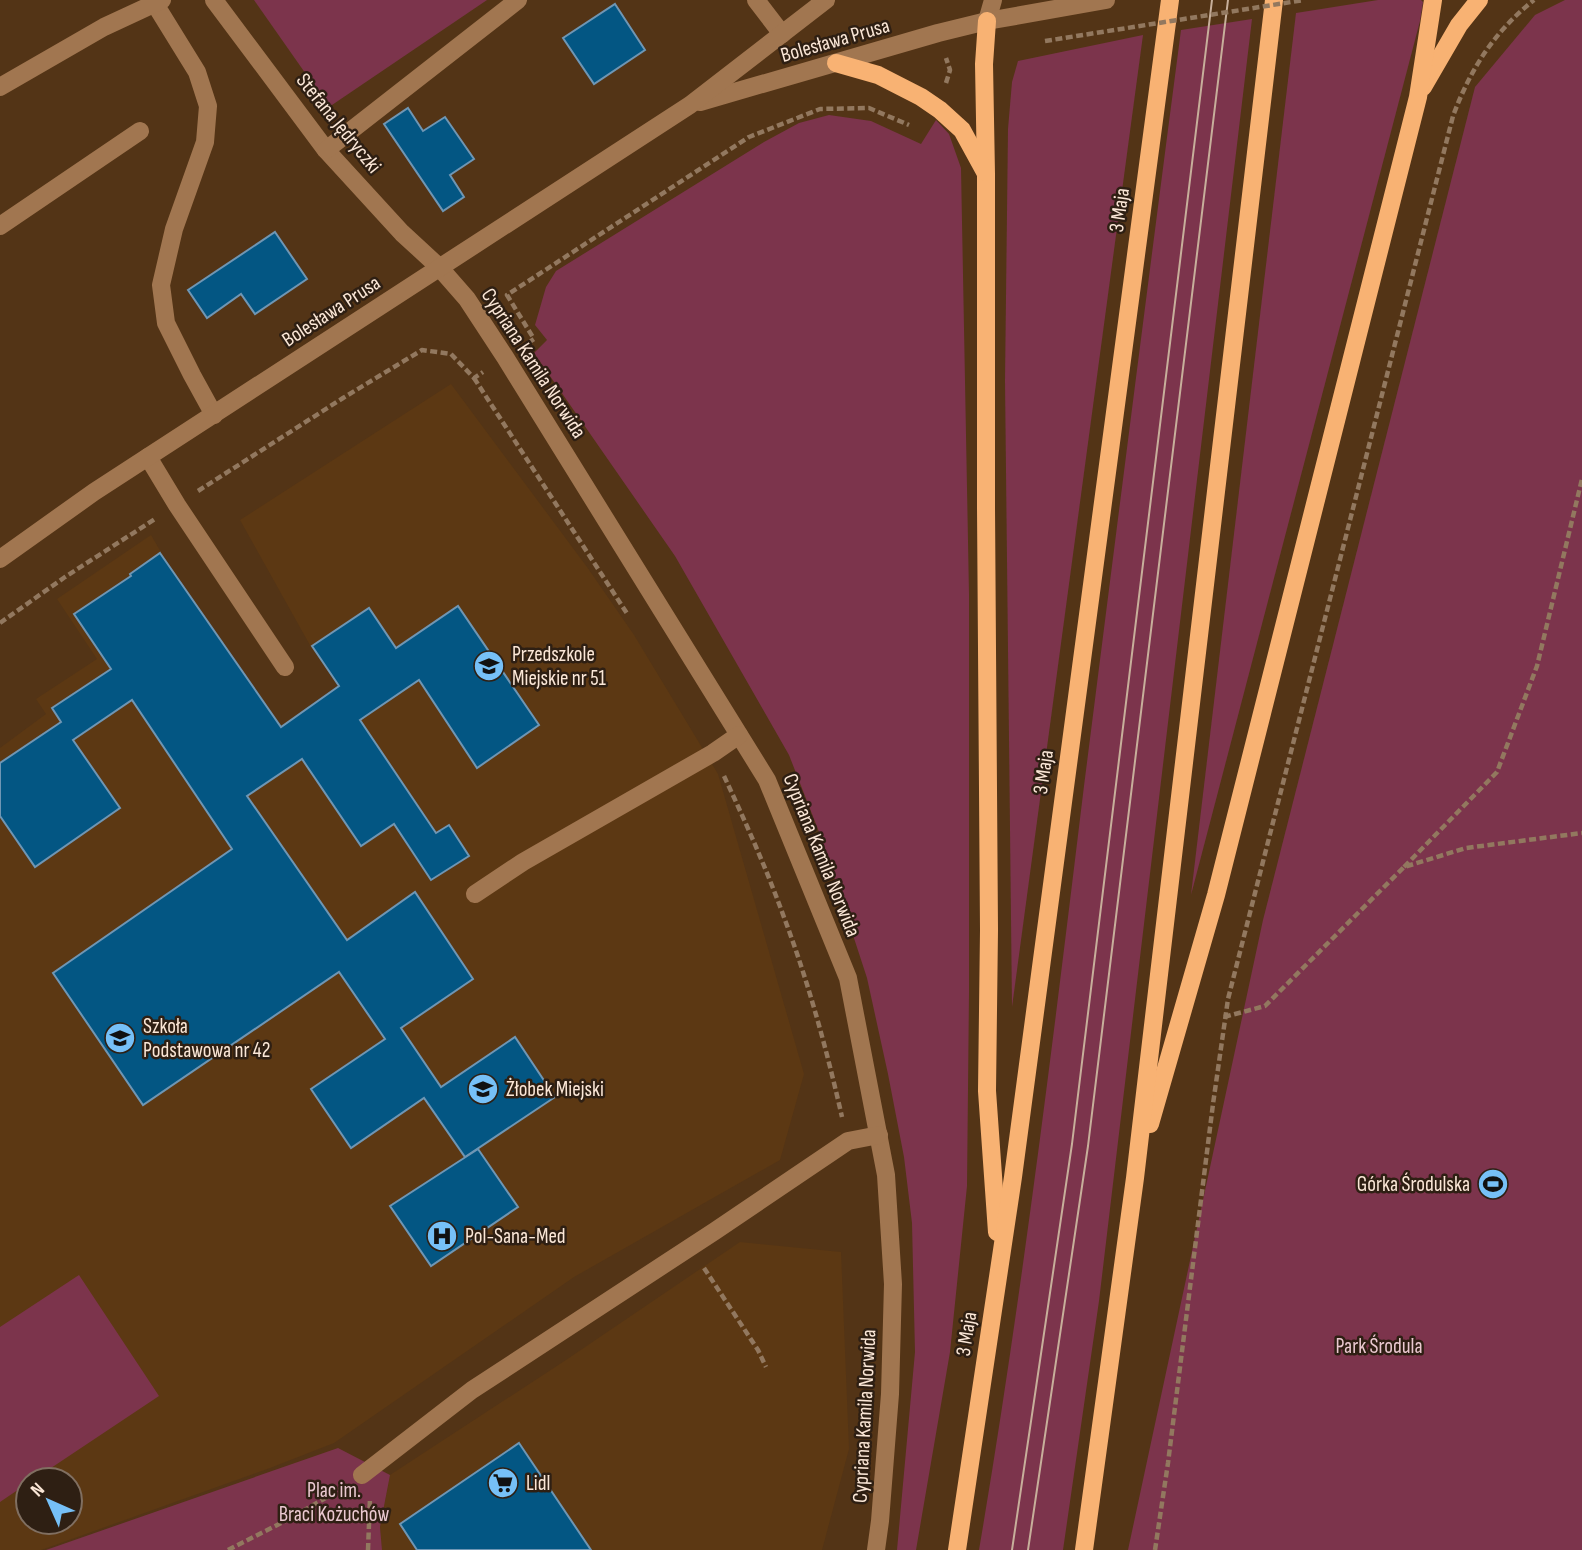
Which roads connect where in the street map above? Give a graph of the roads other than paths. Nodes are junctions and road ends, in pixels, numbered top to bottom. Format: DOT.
graph roads {
  1 [pos="214,0"];
  2 [pos="518,0"];
  3 [pos="756,0"];
  4 [pos="827,0"];
  5 [pos="993,0"];
  6 [pos="1106,0"];
  7 [pos="1170,0"];
  8 [pos="1274,0"];
  9 [pos="1433,0"];
  10 [pos="1479,0"];
  11 [pos="159,2"];
  12 [pos="987,21"];
  13 [pos="782,34"];
  14 [pos="836,63"];
  15 [pos="0,87"];
  16 [pos="1418,97"];
  17 [pos="690,105"];
  18 [pos="140,131"];
  19 [pos="327,150"];
  20 [pos="986,174"];
  21 [pos="0,226"];
  22 [pos="439,267"];
  23 [pos="214,415"];
  24 [pos="148,457"];
  25 [pos="0,559"];
  26 [pos="285,667"];
  27 [pos="739,735"];
  28 [pos="475,894"];
  29 [pos="879,1135"];
  30 [pos="1135,1178"];
  31 [pos="999,1267"];
  32 [pos="362,1475"];
  33 [pos="876,1550"];
  34 [pos="957,1550"];
  35 [pos="1084,1550"];
  1 -- 19 [label="street, Stefana Jędryczki"];
  2 -- 19 [label="street"];
  3 -- 13 [label="street"];
  4 -- 13 [label="street, Bolesława Prusa"];
  5 -- 12 [label="street"];
  6 -- 12 [label="street, Bolesława Prusa"];
  7 -- 31 [label="main road, 3 Maja"];
  8 -- 30 [label="main road"];
  9 -- 16 [label="main road"];
  10 -- 16 [label="main road"];
  11 -- 15 [label="street"];
  11 -- 23 [label="street"];
  12 -- 14 [label="street, Bolesława Prusa"];
  12 -- 20 [label="main road"];
  13 -- 17 [label="street, Bolesława Prusa"];
  14 -- 17 [label="street, Bolesława Prusa"];
  14 -- 20 [label="main road"];
  16 -- 30 [label="main road"];
  17 -- 22 [label="street, Bolesława Prusa"];
  18 -- 21 [label="street"];
  19 -- 22 [label="street, Stefana Jędryczki"];
  20 -- 31 [label="main road"];
  22 -- 23 [label="street, Bolesława Prusa"];
  22 -- 27 [label="street, Cypriana Kamila Norwida"];
  23 -- 24 [label="street, Bolesława Prusa"];
  24 -- 25 [label="street, Bolesława Prusa"];
  24 -- 26 [label="street"];
  27 -- 28 [label="street"];
  27 -- 29 [label="street, Cypriana Kamila Norwida"];
  29 -- 32 [label="street"];
  29 -- 33 [label="street, Cypriana Kamila Norwida"];
  30 -- 35 [label="main road"];
  31 -- 34 [label="main road, 3 Maja"];
}
